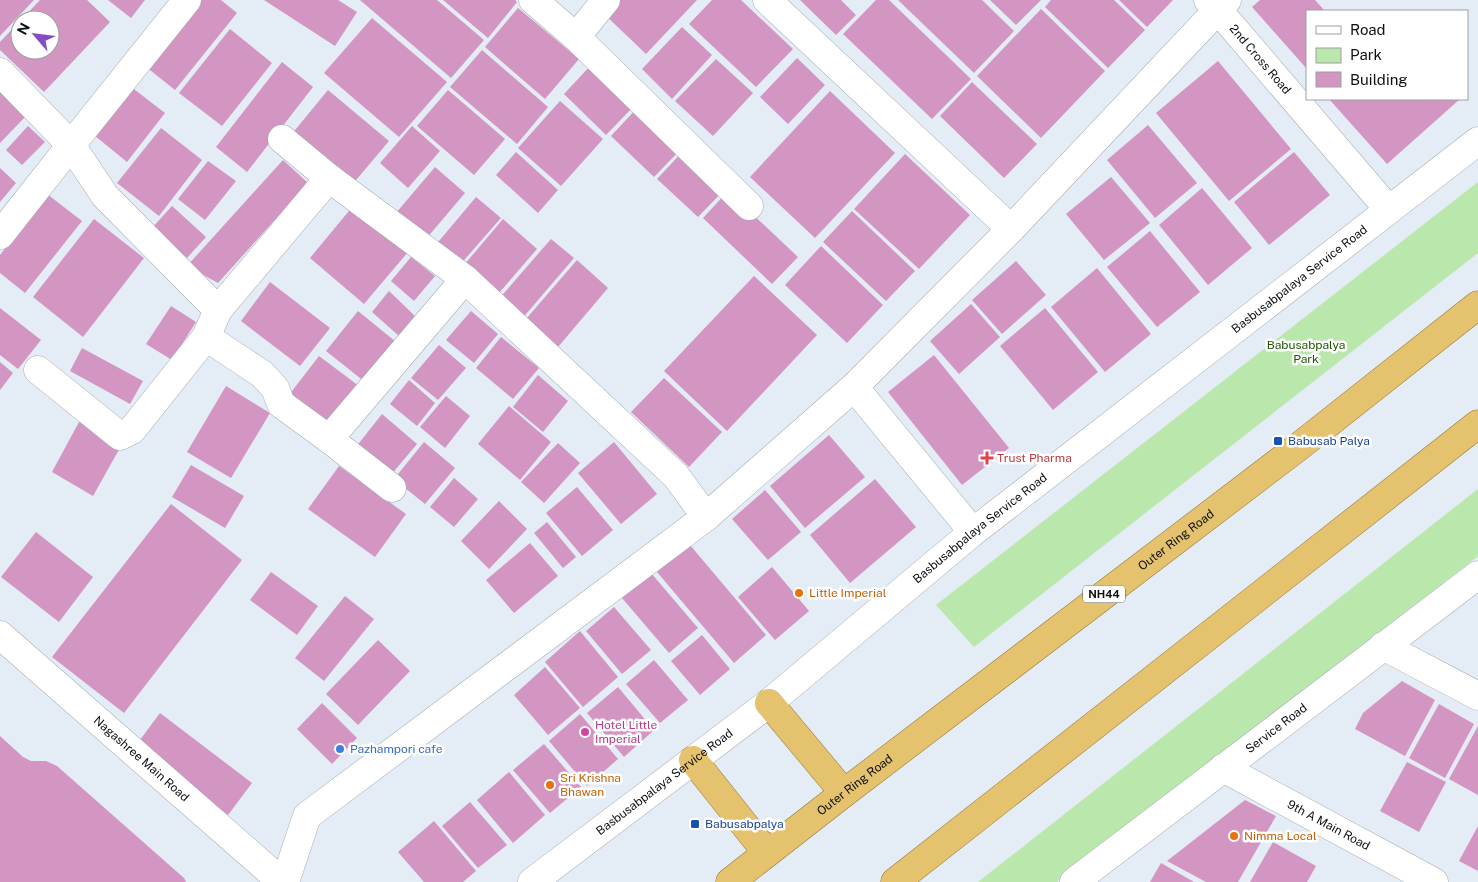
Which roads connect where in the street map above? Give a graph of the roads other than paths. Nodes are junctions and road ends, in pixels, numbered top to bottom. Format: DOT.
graph roads {
  1 [pos="187,0"];
  2 [pos="533,0"];
  3 [pos="606,0"];
  4 [pos="767,0"];
  5 [pos="1218,3"];
  6 [pos="576,36"];
  7 [pos="0,72"];
  8 [pos="282,139"];
  9 [pos="1478,140"];
  10 [pos="71,145"];
  11 [pos="329,178"];
  12 [pos="749,206"];
  13 [pos="1388,210"];
  14 [pos="1011,229"];
  15 [pos="0,234"];
  16 [pos="464,279"];
  17 [pos="1478,305"];
  18 [pos="218,310"];
  19 [pos="206,337"];
  20 [pos="38,370"];
  21 [pos="854,386"];
  22 [pos="1478,424"];
  23 [pos="329,439"];
  24 [pos="392,488"];
  25 [pos="706,517"];
  26 [pos="974,532"];
  27 [pos="1478,575"];
  28 [pos="0,635"];
  29 [pos="1382,646"];
  30 [pos="1478,696"];
  31 [pos="769,703"];
  32 [pos="693,760"];
  33 [pos="1223,768"];
  34 [pos="844,793"];
  35 [pos="767,853"];
  36 [pos="902,880"];
  37 [pos="284,882"];
  38 [pos="532,882"];
  39 [pos="730,882"];
  40 [pos="1074,882"];
  41 [pos="1434,882"];
  1 -- 10 [label="street"];
  2 -- 6 [label="street"];
  3 -- 6 [label="street"];
  4 -- 14 [label="street"];
  5 -- 13 [label="street, 2nd Cross Road"];
  5 -- 14 [label="street"];
  6 -- 12 [label="street"];
  7 -- 10 [label="street"];
  8 -- 11 [label="street"];
  9 -- 13 [label="street, Basbusabpalaya Service Road"];
  10 -- 15 [label="street"];
  10 -- 18 [label="street"];
  11 -- 16 [label="street"];
  11 -- 18 [label="street"];
  13 -- 26 [label="street, Basbusabpalaya Service Road"];
  14 -- 21 [label="street"];
  16 -- 23 [label="street"];
  16 -- 25 [label="street"];
  17 -- 34 [label="highway, Outer Ring Road / NH44"];
  18 -- 19 [label="street"];
  19 -- 20 [label="street"];
  19 -- 23 [label="street"];
  21 -- 25 [label="street"];
  21 -- 26 [label="street"];
  22 -- 36 [label="highway"];
  23 -- 24 [label="street"];
  25 -- 37 [label="street"];
  26 -- 31 [label="street, Basbusabpalaya Service Road"];
  27 -- 29 [label="street, Service Road"];
  28 -- 37 [label="street, Nagashree Main Road"];
  29 -- 30 [label="street"];
  29 -- 33 [label="street, Service Road"];
  31 -- 32 [label="street, Basbusabpalaya Service Road"];
  31 -- 34 [label="highway"];
  32 -- 35 [label="highway"];
  32 -- 38 [label="street, Basbusabpalaya Service Road"];
  33 -- 40 [label="street, Service Road"];
  33 -- 41 [label="street, 9th A Main Road"];
  34 -- 35 [label="highway, Outer Ring Road / NH44"];
  35 -- 39 [label="highway, Outer Ring Road / NH44"];
}
